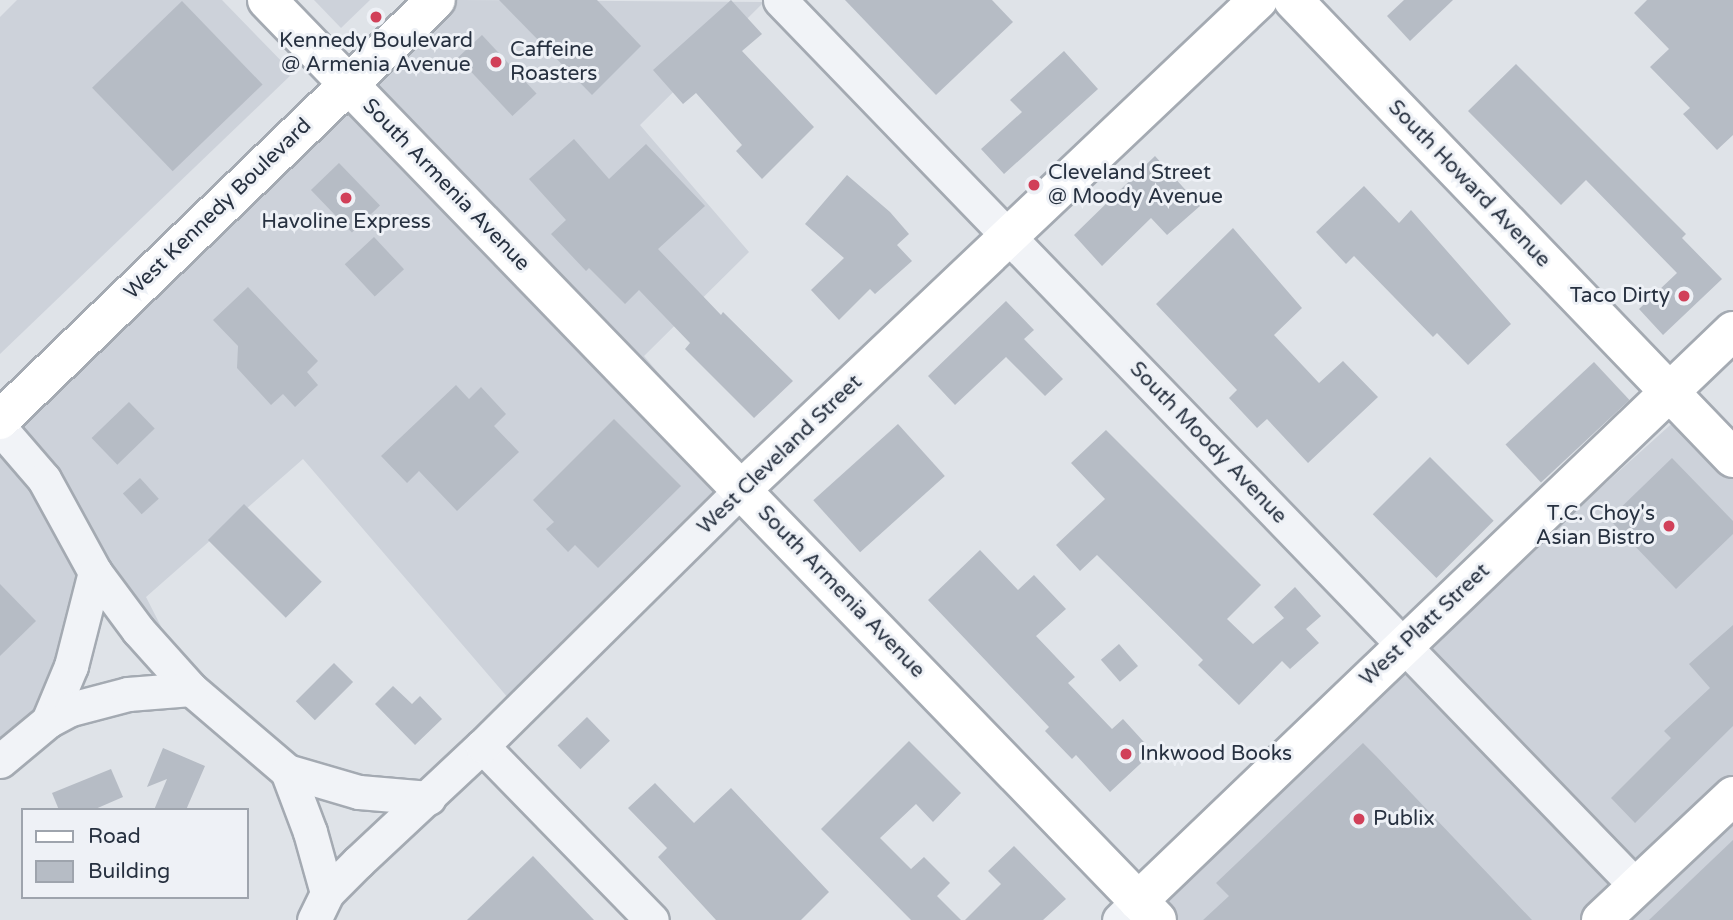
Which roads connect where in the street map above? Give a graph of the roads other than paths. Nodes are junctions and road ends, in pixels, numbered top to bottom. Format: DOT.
graph roads {
  1 [pos="267,0"];
  2 [pos="436,0"];
  3 [pos="780,0"];
  4 [pos="1258,0"];
  5 [pos="1293,0"];
  6 [pos="348,84"];
  7 [pos="1009,237"];
  8 [pos="1733,331"];
  9 [pos="1670,392"];
  10 [pos="0,420"];
  11 [pos="0,428"];
  12 [pos="1733,458"];
  13 [pos="742,489"];
  14 [pos="95,572"];
  15 [pos="1404,646"];
  16 [pos="191,689"];
  17 [pos="48,721"];
  18 [pos="482,747"];
  19 [pos="0,761"];
  20 [pos="287,771"];
  21 [pos="1733,796"];
  22 [pos="429,798"];
  23 [pos="1636,887"];
  24 [pos="321,907"];
  25 [pos="1138,915"];
  26 [pos="652,920"];
  27 [pos="1601,920"];
  1 -- 6 [label="main road, South Armenia Avenue"];
  2 -- 6 [label="main road, West Kennedy Boulevard"];
  3 -- 7 [label="street, South Moody Avenue"];
  4 -- 7 [label="main road, West Cleveland Street"];
  5 -- 9 [label="main road, South Howard Avenue"];
  6 -- 10 [label="main road, West Kennedy Boulevard"];
  6 -- 13 [label="main road, South Armenia Avenue"];
  7 -- 13 [label="main road, West Cleveland Street"];
  7 -- 15 [label="street, South Moody Avenue"];
  8 -- 9 [label="main road, West Platt Street"];
  9 -- 12 [label="main road, South Howard Avenue"];
  9 -- 15 [label="main road, West Platt Street"];
  11 -- 14 [label="street"];
  13 -- 18 [label="street, West Cleveland Street"];
  13 -- 25 [label="main road, South Armenia Avenue"];
  14 -- 16 [label="street"];
  14 -- 17 [label="street"];
  15 -- 23 [label="street, South Moody Avenue"];
  15 -- 25 [label="main road, West Platt Street"];
  16 -- 17 [label="street"];
  16 -- 20 [label="street"];
  17 -- 19 [label="street"];
  18 -- 22 [label="street, West Cleveland Street"];
  18 -- 26 [label="street"];
  20 -- 22 [label="street"];
  20 -- 24 [label="street"];
  21 -- 23 [label="main road"];
  22 -- 24 [label="street, West Cleveland Street"];
  23 -- 27 [label="main road"];
}
